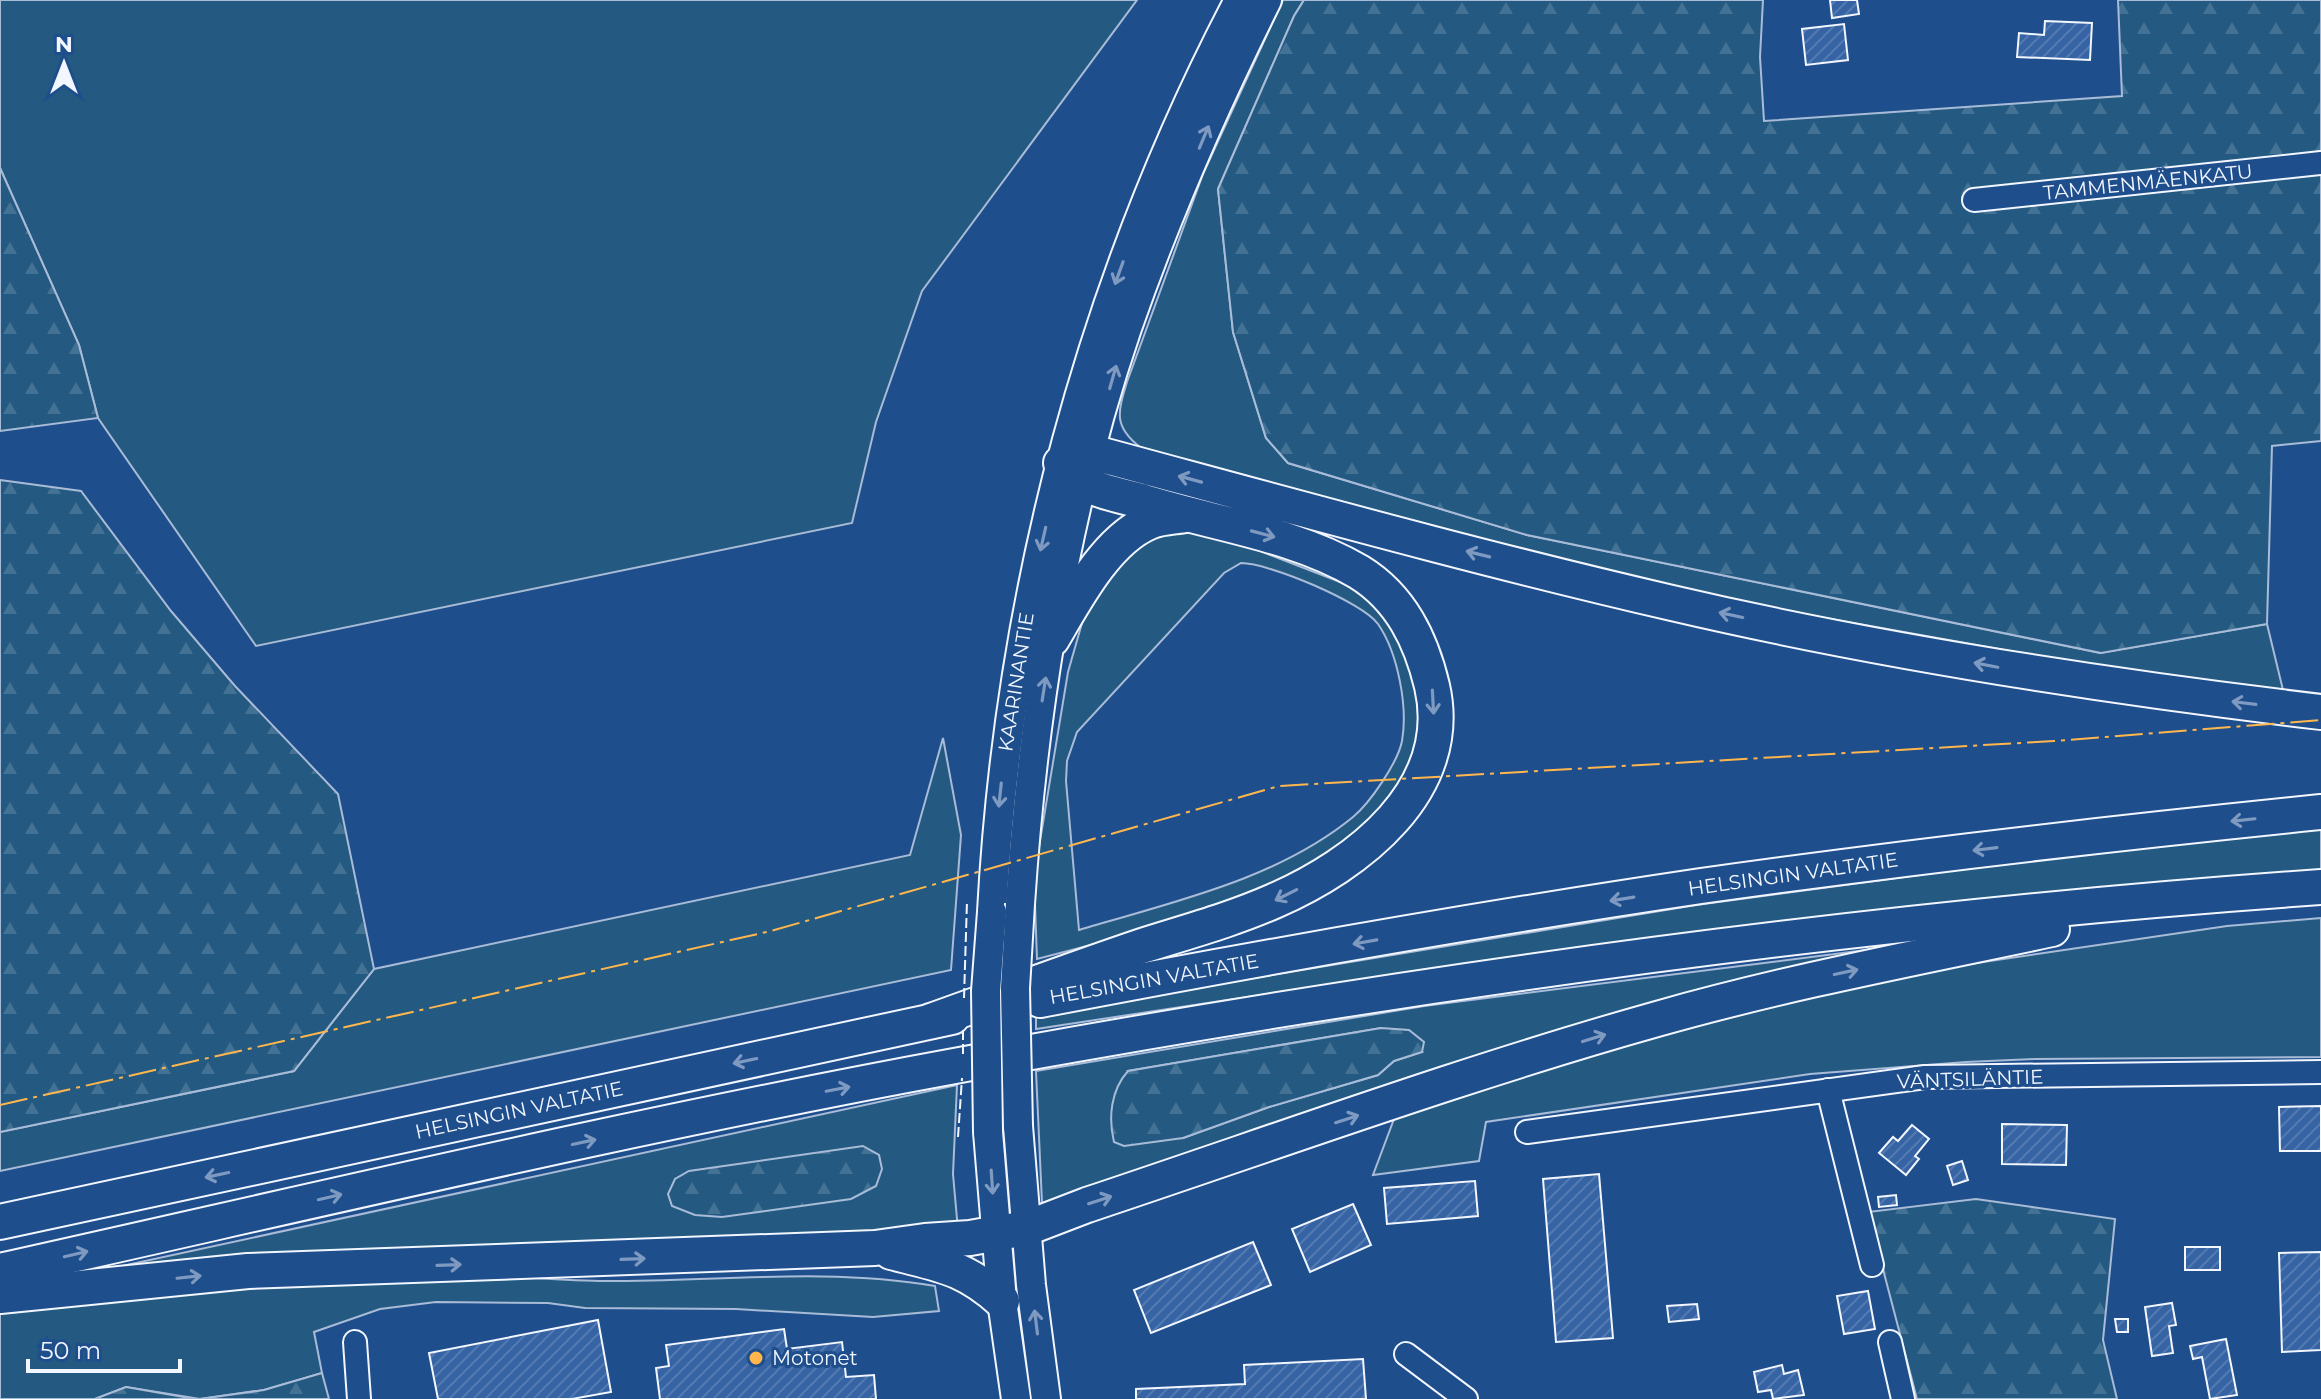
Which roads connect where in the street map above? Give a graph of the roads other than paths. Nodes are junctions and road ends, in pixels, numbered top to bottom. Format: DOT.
graph roads {
  1 [pos="1239,0"];
  2 [pos="1267,0"];
  3 [pos="2321,163"];
  4 [pos="1974,200"];
  5 [pos="1078,466"];
  6 [pos="1187,515"];
  7 [pos="1052,639"];
  8 [pos="2321,712"];
  9 [pos="2321,812"];
  10 [pos="2321,887"];
  11 [pos="2210,895"];
  12 [pos="931,1021"];
  13 [pos="2321,1072"];
  14 [pos="1828,1090"];
  15 [pos="1527,1132"];
  16 [pos="0,1222"];
  17 [pos="1012,1231"];
  18 [pos="875,1248"];
  19 [pos="1872,1265"];
  20 [pos="0,1271"];
  21 [pos="0,1296"];
  22 [pos="1002,1301"];
  23 [pos="355,1342"];
  24 [pos="1890,1342"];
  25 [pos="1406,1354"];
  26 [pos="359,1399"];
  27 [pos="1016,1399"];
  28 [pos="1046,1399"];
  29 [pos="1466,1399"];
  30 [pos="1903,1399"];
  1 -- 5 [label="main road, KAARINANTIE, one-way"];
  5 -- 2 [label="main road, KAARINANTIE, one-way"];
  3 -- 4 [label="street, TAMMENMÄENKATU"];
  5 -- 6 [label="highway"];
  5 -- 7 [label="main road, KAARINANTIE"];
  8 -- 5 [label="highway, one-way"];
  5 -- 17 [label="main road, KAARINANTIE, one-way, bridge"];
  6 -- 7 [label="highway"];
  6 -- 12 [label="highway, one-way"];
  17 -- 7 [label="main road, KAARINANTIE, one-way, bridge"];
  9 -- 12 [label="highway, HELSINGIN VALTATIE, one-way"];
  10 -- 11 [label="highway"];
  17 -- 11 [label="highway, one-way"];
  20 -- 11 [label="highway, one-way"];
  12 -- 16 [label="highway, HELSINGIN VALTATIE, one-way"];
  13 -- 14 [label="street, VÄNTSILÄNTIE"];
  14 -- 15 [label="street, VÄNTSILÄNTIE"];
  14 -- 19 [label="street"];
  17 -- 18 [label="highway"];
  17 -- 22 [label="main road, KAARINANTIE"];
  28 -- 17 [label="main road, KAARINANTIE, one-way"];
  21 -- 18 [label="highway, one-way"];
  18 -- 22 [label="highway"];
  22 -- 27 [label="main road, KAARINANTIE"];
  23 -- 26 [label="street"];
  24 -- 30 [label="street"];
  25 -- 29 [label="street"];
}
